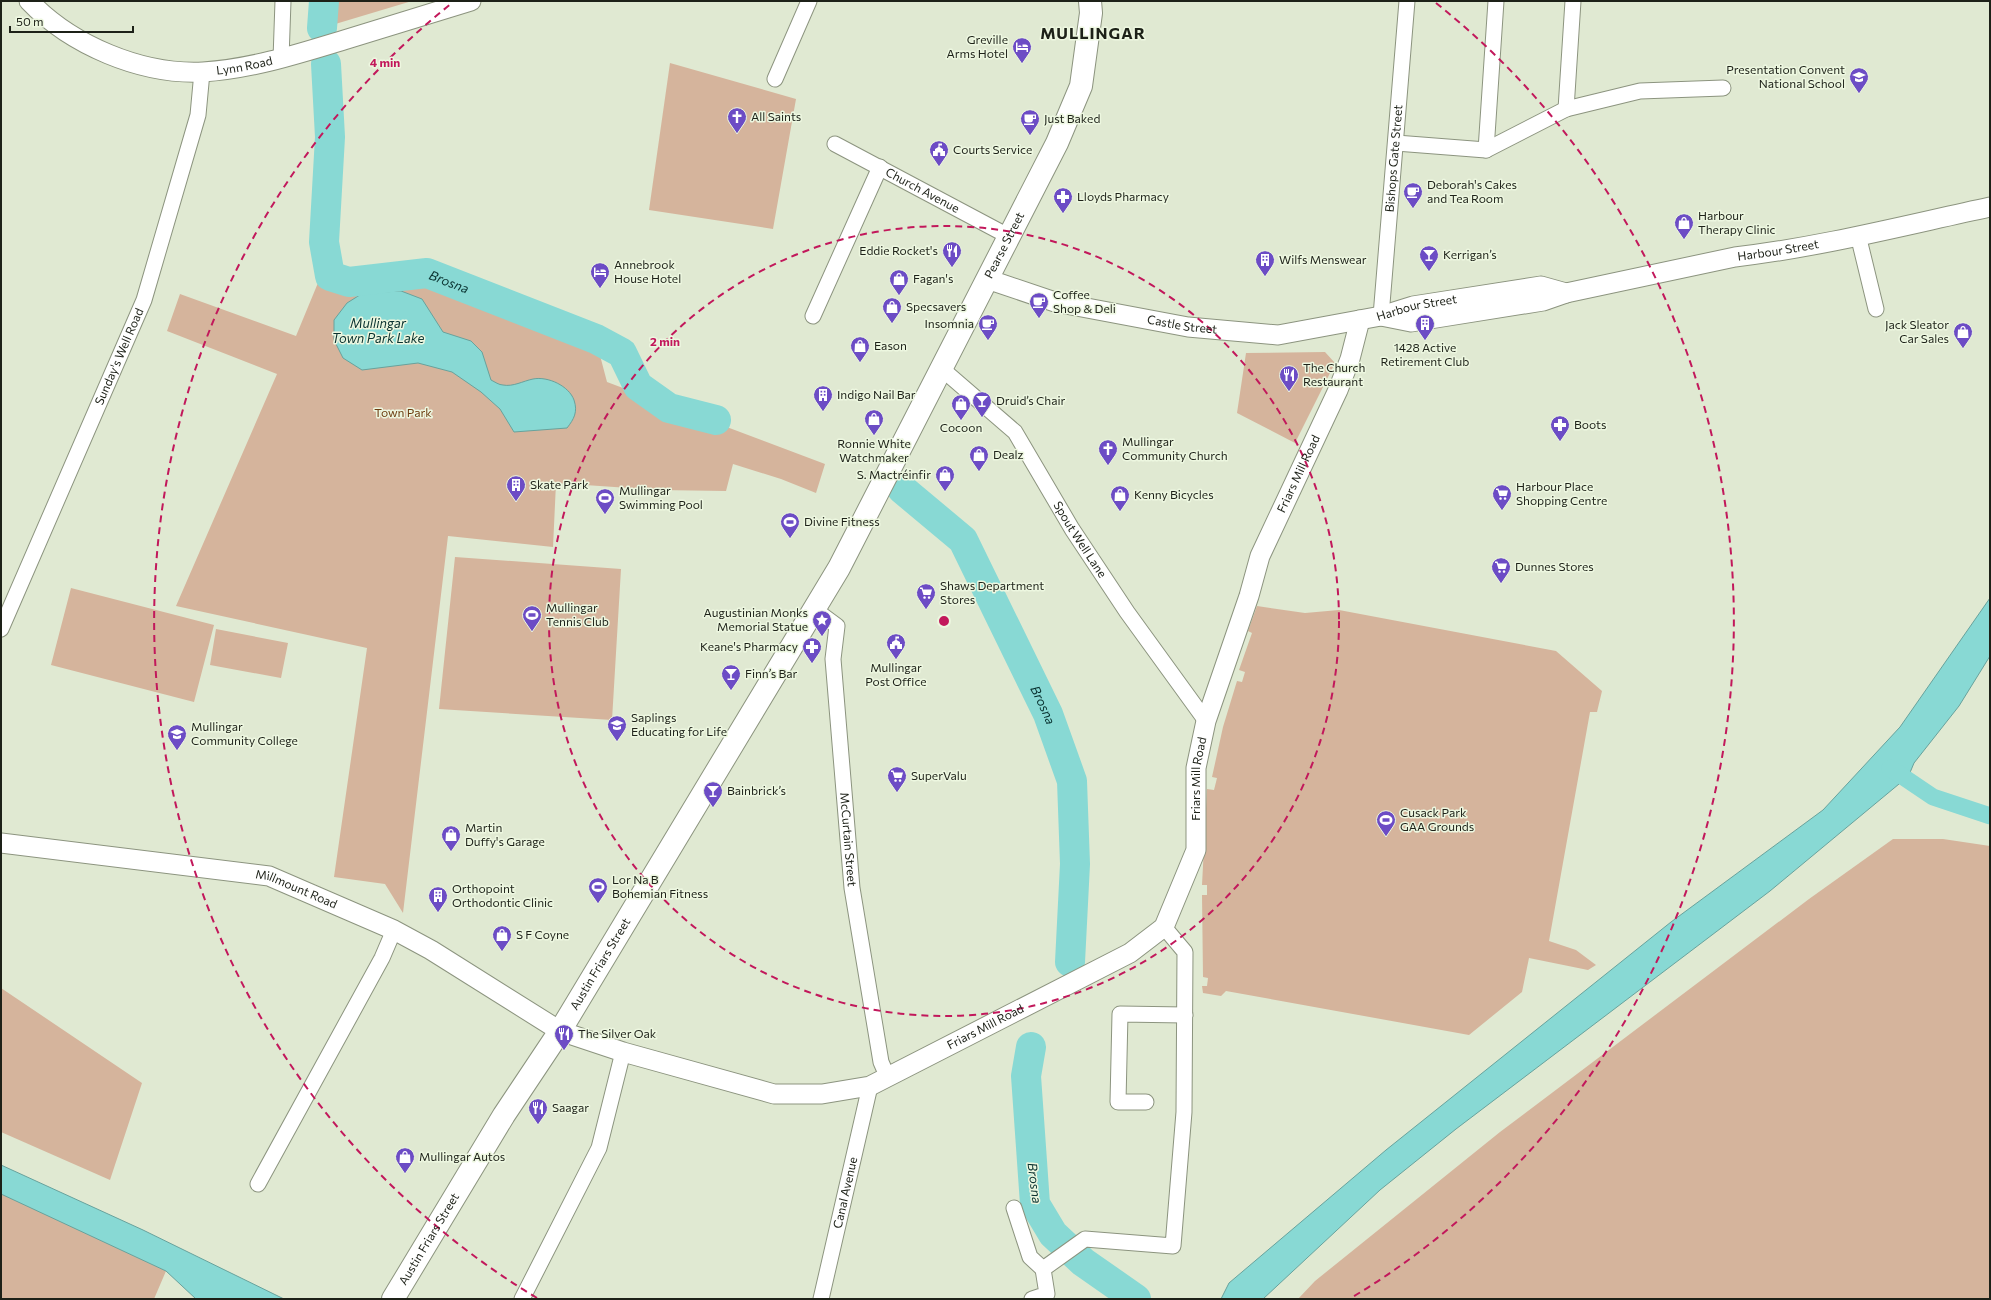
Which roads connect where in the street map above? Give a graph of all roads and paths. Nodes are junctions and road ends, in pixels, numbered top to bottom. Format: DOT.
graph roads {
  1 [pos="29,1"];
  2 [pos="283,1"];
  3 [pos="471,1"];
  4 [pos="809,1"];
  5 [pos="1090,1"];
  6 [pos="1407,1"];
  7 [pos="1496,1"];
  8 [pos="1573,1"];
  9 [pos="281,59"];
  10 [pos="202,72"];
  11 [pos="775,78"];
  12 [pos="1723,88"];
  13 [pos="1566,109"];
  14 [pos="1396,143"];
  15 [pos="835,144"];
  16 [pos="1486,150"];
  17 [pos="880,167"];
  18 [pos="1990,207"];
  19 [pos="1858,235"];
  20 [pos="1010,237"];
  21 [pos="987,279"];
  22 [pos="1876,309"];
  23 [pos="813,316"];
  24 [pos="1381,316"];
  25 [pos="1360,320"];
  26 [pos="942,369"];
  27 [pos="886,479"];
  28 [pos="814,609"];
  29 [pos="1,629"];
  30 [pos="1206,721"];
  31 [pos="1,843"];
  32 [pos="1164,928"];
  33 [pos="394,930"];
  34 [pos="1185,1015"];
  35 [pos="560,1031"];
  36 [pos="623,1052"];
  37 [pos="888,1078"];
  38 [pos="870,1086"];
  39 [pos="1146,1102"];
  40 [pos="258,1184"];
  41 [pos="1014,1208"];
  42 [pos="1043,1270"];
  43 [pos="393,1299"];
  44 [pos="522,1299"];
  45 [pos="821,1299"];
  46 [pos="1032,1299"];
  1 -- 10 [label="street, Lynn Road"];
  2 -- 9 [label="street"];
  3 -- 9 [label="street, Lynn Road"];
  4 -- 11 [label="street"];
  5 -- 20 [label="main road, Pearse Street"];
  6 -- 14 [label="street, Bishops Gate Street"];
  7 -- 16 [label="street"];
  8 -- 13 [label="street"];
  9 -- 10 [label="street, Lynn Road"];
  10 -- 29 [label="street, Sunday's Well Road"];
  12 -- 13 [label="street"];
  13 -- 16 [label="street"];
  14 -- 16 [label="street"];
  14 -- 24 [label="street, Bishops Gate Street"];
  15 -- 17 [label="street, Church Avenue"];
  17 -- 20 [label="street, Church Avenue"];
  17 -- 23 [label="street"];
  18 -- 19 [label="street, Harbour Street"];
  19 -- 22 [label="street"];
  19 -- 24 [label="street, Harbour Street"];
  20 -- 21 [label="main road, Pearse Street"];
  21 -- 25 [label="street, Castle Street"];
  21 -- 26 [label="main road, Pearse Street"];
  24 -- 25 [label="street, Castle Street"];
  25 -- 30 [label="street, Friars Mill Road"];
  26 -- 27 [label="main road, Pearse Street"];
  26 -- 30 [label="street, Spout Well Lane"];
  27 -- 28 [label="main road, Austin Friars Street"];
  28 -- 35 [label="main road, Austin Friars Street"];
  28 -- 37 [label="street, McCurtain Street"];
  30 -- 32 [label="street, Friars Mill Road"];
  31 -- 33 [label="street, Millmount Road"];
  32 -- 34 [label="street"];
  32 -- 37 [label="street, Friars Mill Road"];
  33 -- 35 [label="street, Millmount Road"];
  33 -- 40 [label="street"];
  34 -- 39 [label="street"];
  34 -- 42 [label="street"];
  35 -- 36 [label="street"];
  35 -- 43 [label="main road, Austin Friars Street"];
  36 -- 38 [label="street"];
  36 -- 44 [label="street"];
  37 -- 38 [label="street, Friars Mill Road"];
  38 -- 45 [label="street, Canal Avenue"];
  41 -- 42 [label="street"];
  42 -- 46 [label="street"];
}
